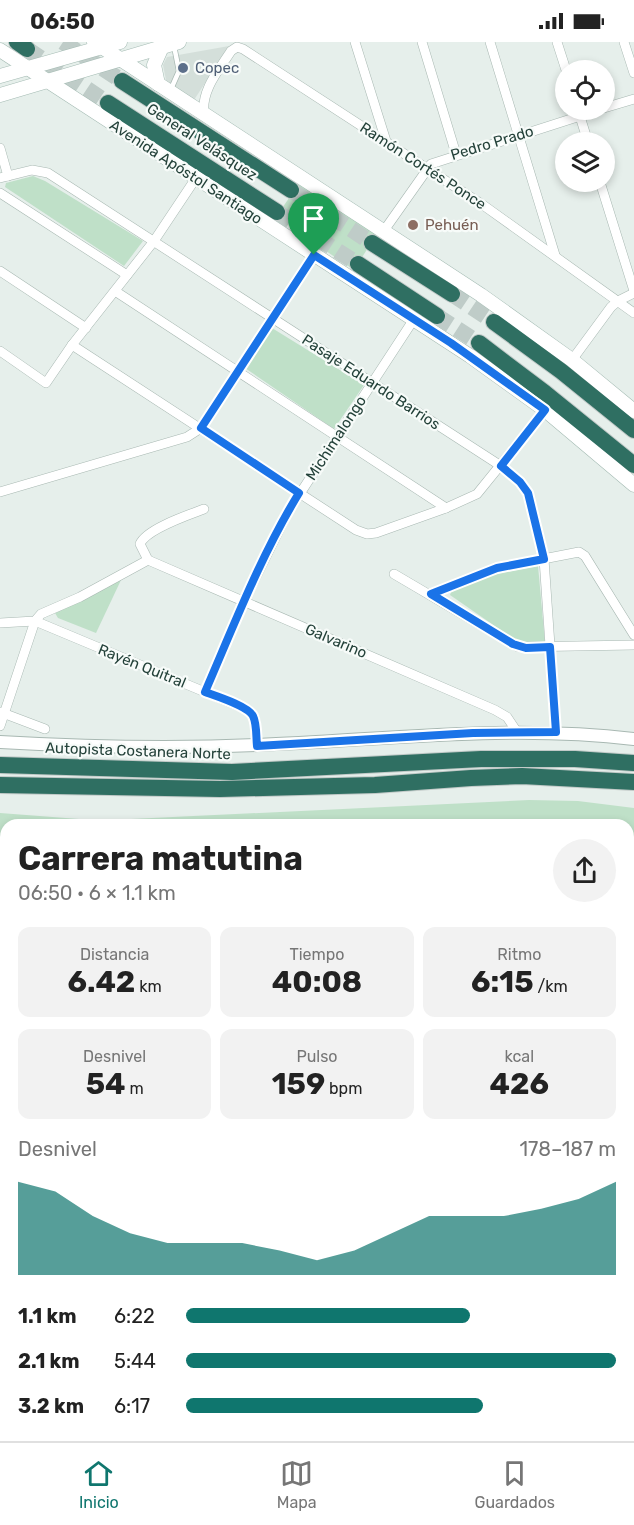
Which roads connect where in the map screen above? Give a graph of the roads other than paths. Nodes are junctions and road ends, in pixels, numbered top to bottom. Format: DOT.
graph roads {
  1 [pos="120,42"];
  2 [pos="355,42"];
  3 [pos="422,42"];
  4 [pos="490,42"];
  5 [pos="557,42"];
  6 [pos="624,42"];
  7 [pos="98,44"];
  8 [pos="171,44"];
  9 [pos="0,50"];
  10 [pos="121,59"];
  11 [pos="563,60"];
  12 [pos="27,68"];
  13 [pos="179,73"];
  14 [pos="634,73"];
  15 [pos="0,76"];
  16 [pos="184,76"];
  17 [pos="47,81"];
  18 [pos="122,81"];
  19 [pos="164,88"];
  20 [pos="0,95"];
  21 [pos="634,99"];
  22 [pos="108,103"];
  23 [pos="615,105"];
  24 [pos="204,114"];
  25 [pos="558,120"];
  26 [pos="518,135"];
  27 [pos="386,141"];
  28 [pos="0,148"];
  29 [pos="456,154"];
  30 [pos="427,168"];
  31 [pos="4,177"];
  32 [pos="196,178"];
  33 [pos="291,190"];
  34 [pos="603,192"];
  35 [pos="0,193"];
  36 [pos="277,212"];
  37 [pos="378,237"];
  38 [pos="154,241"];
  39 [pos="314,255"];
  40 [pos="555,255"];
  41 [pos="358,264"];
  42 [pos="0,271"];
  43 [pos="127,275"];
  44 [pos="115,291"];
  45 [pos="634,292"];
  46 [pos="452,294"];
  47 [pos="618,301"];
  48 [pos="634,313"];
  49 [pos="437,316"];
  50 [pos="273,318"];
  51 [pos="414,319"];
  52 [pos="494,322"];
  53 [pos="86,328"];
  54 [pos="479,343"];
  55 [pos="72,345"];
  56 [pos="0,351"];
  57 [pos="572,360"];
  58 [pos="238,372"];
  59 [pos="372,383"];
  60 [pos="545,410"];
  61 [pos="634,411"];
  62 [pos="201,428"];
  63 [pos="634,430"];
  64 [pos="337,436"];
  65 [pos="634,465"];
  66 [pos="501,466"];
  67 [pos="634,485"];
  68 [pos="0,492"];
  69 [pos="299,493"];
  70 [pos="447,508"];
  71 [pos="204,509"];
  72 [pos="544,559"];
  73 [pos="148,560"];
  74 [pos="394,574"];
  75 [pos="431,594"];
  76 [pos="244,601"];
  77 [pos="34,621"];
  78 [pos="0,623"];
  79 [pos="634,635"];
  80 [pos="634,645"];
  81 [pos="550,647"];
  82 [pos="205,692"];
  83 [pos="2,712"];
  84 [pos="0,726"];
  85 [pos="45,729"];
  86 [pos="517,732"];
  87 [pos="556,732"];
  88 [pos="634,738"];
  89 [pos="0,742"];
  90 [pos="257,746"];
  91 [pos="634,763"];
  92 [pos="0,765"];
  93 [pos="634,782"];
  94 [pos="0,785"];
  1 -- 7 [label="main road"];
  2 -- 27 [label="street"];
  3 -- 29 [label="street"];
  4 -- 26 [label="street"];
  5 -- 11 [label="street"];
  6 -- 14 [label="street"];
  7 -- 10 [label="main road"];
  7 -- 12 [label="main road"];
  8 -- 10 [label="main road"];
  8 -- 13 [label="lane"];
  8 -- 19 [label="main road"];
  9 -- 12 [label="main road, Avenida Apóstol Santiago"];
  10 -- 17 [label="main road"];
  10 -- 19 [label="main road"];
  12 -- 15 [label="main road"];
  12 -- 17 [label="main road, Avenida Apóstol Santiago"];
  13 -- 16 [label="lane"];
  13 -- 19 [label="lane"];
  17 -- 20 [label="main road"];
  17 -- 32 [label="main road, Avenida Apóstol Santiago"];
  18 -- 33 [label="highway, General Velásquez"];
  19 -- 24 [label="main road"];
  21 -- 23 [label="street"];
  22 -- 36 [label="highway, General Velásquez"];
  24 -- 27 [label="street, Ramón Cortés Ponce"];
  24 -- 37 [label="main road"];
  25 -- 26 [label="street, Pedro Prado"];
  26 -- 29 [label="street, Pedro Prado"];
  26 -- 40 [label="street"];
  27 -- 30 [label="street, Ramón Cortés Ponce"];
  28 -- 31 [label="street"];
  29 -- 30 [label="street, Pedro Prado"];
  30 -- 37 [label="street, Pedro Prado"];
  30 -- 40 [label="street, Ramón Cortés Ponce"];
  31 -- 38 [label="street, Pasaje Eduardo Barrios"];
  32 -- 38 [label="street"];
  32 -- 39 [label="main road, Avenida Apóstol Santiago"];
  34 -- 45 [label="street"];
  35 -- 43 [label="street"];
  37 -- 46 [label="highway"];
  37 -- 57 [label="main road"];
  38 -- 43 [label="street"];
  38 -- 50 [label="street, Pasaje Eduardo Barrios"];
  39 -- 50 [label="street"];
  39 -- 51 [label="main road, Avenida Apóstol Santiago"];
  40 -- 47 [label="street, Ramón Cortés Ponce"];
  41 -- 49 [label="highway"];
  42 -- 53 [label="street"];
  43 -- 44 [label="street"];
  44 -- 53 [label="street"];
  44 -- 58 [label="street"];
  45 -- 47 [label="street"];
  47 -- 48 [label="street, Ramón Cortés Ponce"];
  47 -- 57 [label="street"];
  50 -- 58 [label="street"];
  50 -- 59 [label="street, Pasaje Eduardo Barrios"];
  51 -- 59 [label="street, Michimalongo"];
  51 -- 60 [label="main road, Avenida Apóstol Santiago"];
  52 -- 63 [label="highway"];
  53 -- 55 [label="street"];
  54 -- 65 [label="highway"];
  55 -- 56 [label="street"];
  55 -- 62 [label="street"];
  57 -- 61 [label="main road"];
  58 -- 62 [label="street"];
  58 -- 64 [label="street"];
  59 -- 64 [label="street, Michimalongo"];
  59 -- 66 [label="street, Pasaje Eduardo Barrios"];
  60 -- 66 [label="street"];
  60 -- 67 [label="main road, Avenida Apóstol Santiago"];
  62 -- 68 [label="street"];
  62 -- 69 [label="street"];
  64 -- 69 [label="street, Michimalongo"];
  64 -- 70 [label="street"];
  66 -- 70 [label="street"];
  66 -- 72 [label="street, Pasaje Eduardo Barrios"];
  69 -- 70 [label="street"];
  69 -- 76 [label="street, Michimalongo"];
  71 -- 73 [label="street"];
  72 -- 75 [label="street"];
  72 -- 79 [label="street"];
  72 -- 81 [label="street, Pasaje Eduardo Barrios"];
  73 -- 76 [label="street, Galvarino"];
  73 -- 77 [label="street"];
  74 -- 75 [label="street"];
  75 -- 81 [label="street"];
  76 -- 82 [label="street, Michimalongo"];
  76 -- 86 [label="street, Galvarino"];
  77 -- 78 [label="street"];
  77 -- 82 [label="street, Rayén Quitral"];
  77 -- 83 [label="street"];
  80 -- 81 [label="street"];
  81 -- 87 [label="street, Pasaje Eduardo Barrios"];
  82 -- 90 [label="street, Rayén Quitral"];
  83 -- 84 [label="street"];
  83 -- 85 [label="street"];
  86 -- 87 [label="street"];
  86 -- 90 [label="street"];
  87 -- 88 [label="street"];
  89 -- 90 [label="street"];
  91 -- 92 [label="highway, Autopista Costanera Norte"];
  93 -- 94 [label="highway"];
}
